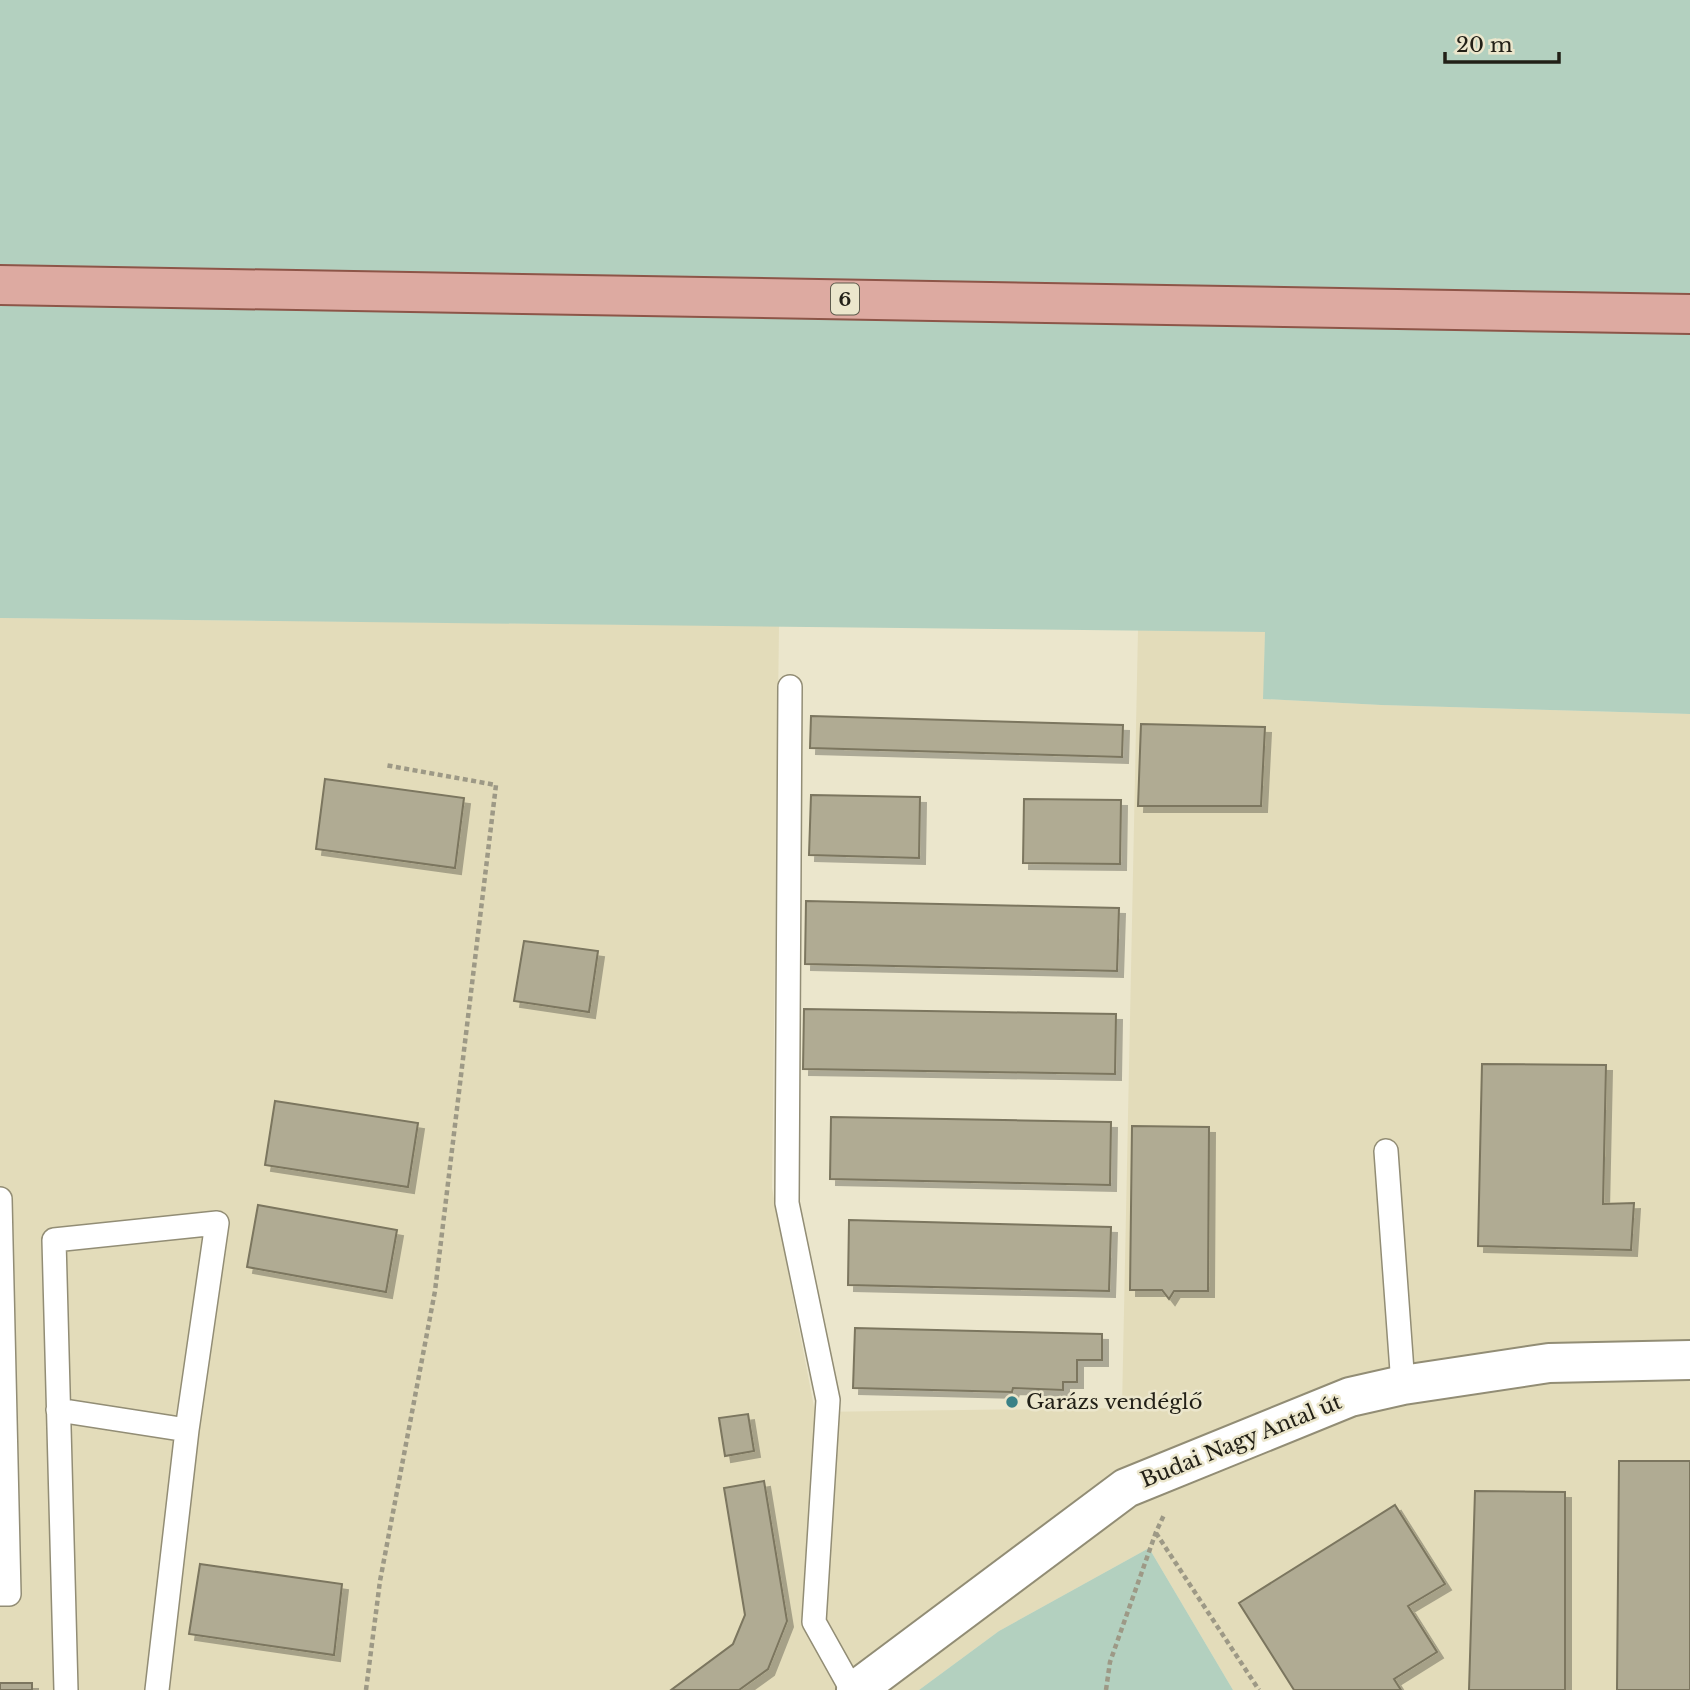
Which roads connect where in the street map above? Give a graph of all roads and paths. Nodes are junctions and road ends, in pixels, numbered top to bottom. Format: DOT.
graph roads {
  1 [pos="0,285"];
  2 [pos="1690,314"];
  3 [pos="790,687"];
  4 [pos="385,765"];
  5 [pos="1386,1151"];
  6 [pos="0,1199"];
  7 [pos="1690,1360"];
  8 [pos="1403,1385"];
  9 [pos="58,1410"];
  10 [pos="187,1430"];
  11 [pos="0,1594"];
  12 [pos="66,1690"];
  13 [pos="158,1690"];
  14 [pos="366,1690"];
  15 [pos="854,1690"];
  16 [pos="1106,1690"];
  17 [pos="1259,1690"];
  1 -- 2 [label="main road, 6"];
  3 -- 15 [label="lane"];
  4 -- 14 [label="path"];
  5 -- 8 [label="lane"];
  6 -- 11 [label="lane"];
  7 -- 8 [label="street, Budai Nagy Antal út"];
  8 -- 15 [label="street, Budai Nagy Antal út"];
  9 -- 10 [label="lane"];
  9 -- 10 [label="lane"];
  9 -- 12 [label="lane"];
  10 -- 13 [label="lane"];
  16 -- 17 [label="path"];
}
